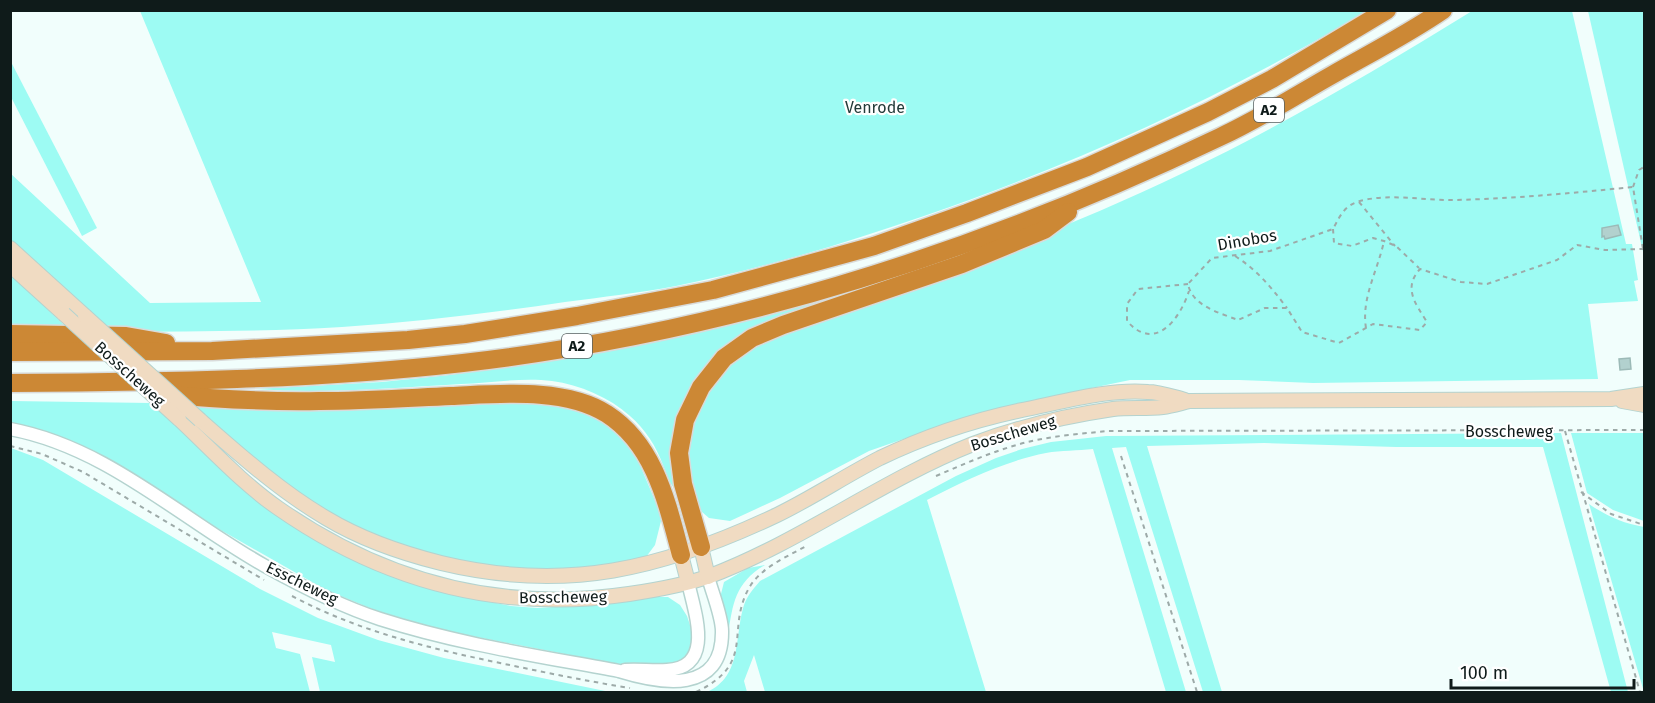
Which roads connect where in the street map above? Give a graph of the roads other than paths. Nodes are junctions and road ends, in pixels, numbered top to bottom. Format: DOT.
graph roads {
  1 [pos="1388,10"];
  2 [pos="1443,10"];
  3 [pos="1088,197"];
  4 [pos="10,248"];
  5 [pos="10,265"];
  6 [pos="10,333"];
  7 [pos="212,351"];
  8 [pos="10,352"];
  9 [pos="45,382"];
  10 [pos="10,383"];
  11 [pos="1644,394"];
  12 [pos="1611,399"];
  13 [pos="1190,401"];
  14 [pos="1644,405"];
  15 [pos="10,429"];
  16 [pos="701,547"];
  17 [pos="681,555"];
  18 [pos="708,577"];
  19 [pos="688,582"];
  20 [pos="619,671"];
  1 -- 7 [label="highway, A2"];
  2 -- 3 [label="highway, A2"];
  3 -- 9 [label="highway, A2"];
  3 -- 16 [label="highway, A2"];
  4 -- 17 [label="main road, Bosscheweg, bridge"];
  5 -- 19 [label="main road, Bosscheweg, bridge"];
  6 -- 7 [label="highway, A2"];
  7 -- 8 [label="highway, A2"];
  9 -- 10 [label="highway, A2"];
  9 -- 17 [label="highway, A2"];
  11 -- 12 [label="main road, Bosscheweg"];
  12 -- 13 [label="main road, Bosscheweg"];
  12 -- 14 [label="main road, Bosscheweg"];
  13 -- 16 [label="main road, Bosscheweg"];
  13 -- 18 [label="main road, Bosscheweg"];
  15 -- 20 [label="street, Esscheweg"];
  16 -- 17 [label="main road, Bosscheweg"];
  16 -- 18 [label="main road"];
  17 -- 19 [label="main road"];
  18 -- 19 [label="main road, Bosscheweg"];
  18 -- 20 [label="street, Esscheweg"];
  19 -- 20 [label="street, Esscheweg"];
}
